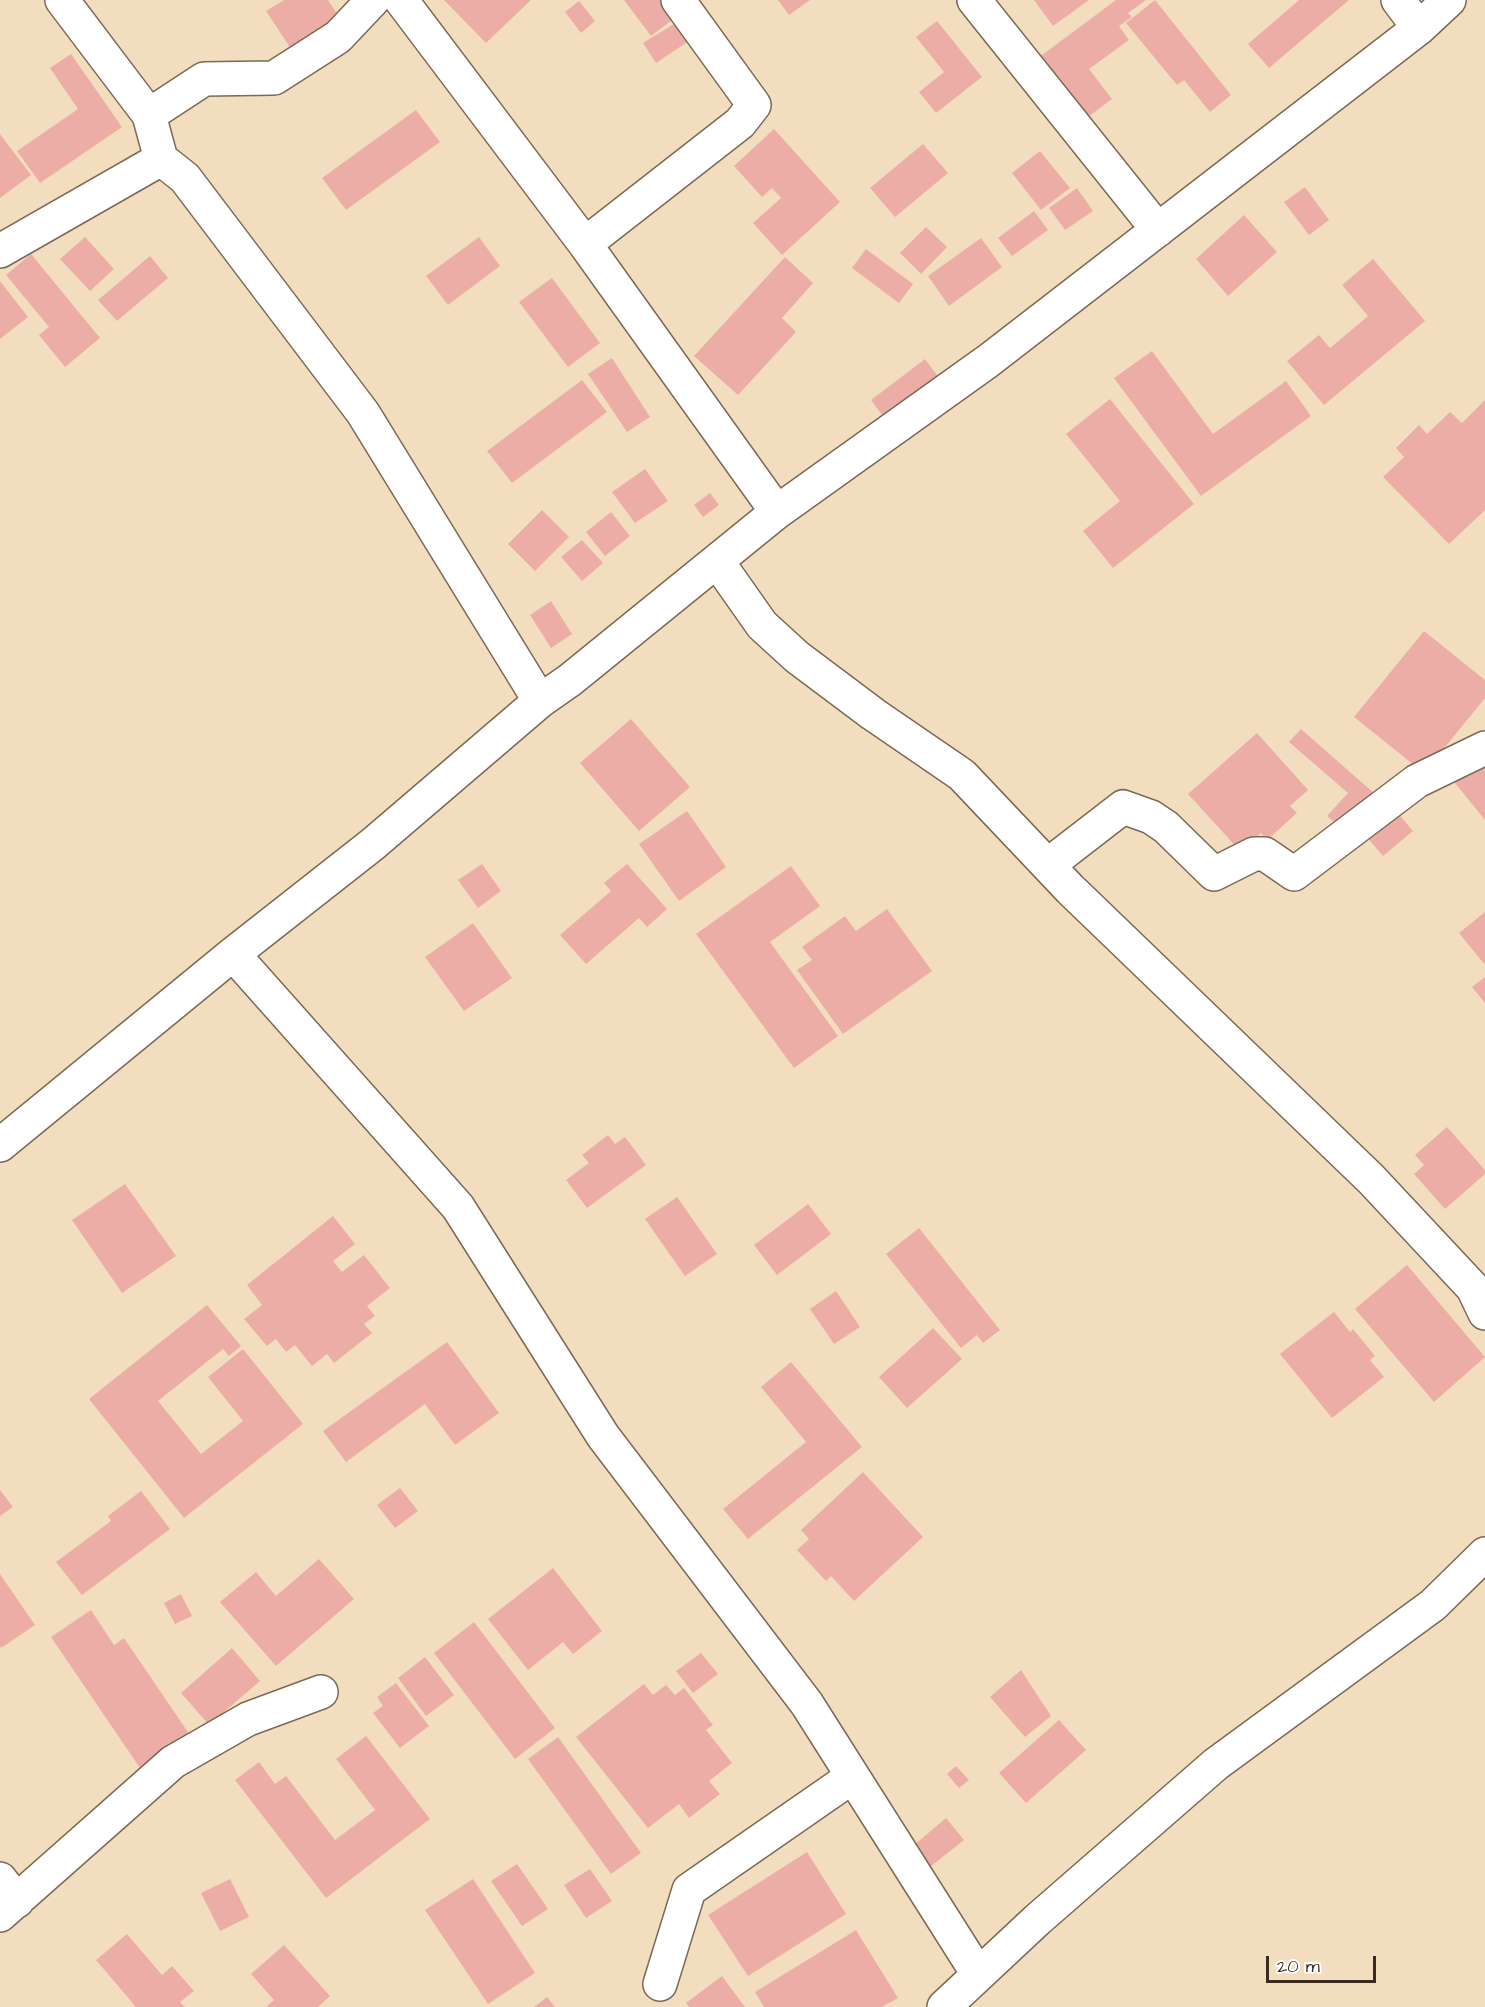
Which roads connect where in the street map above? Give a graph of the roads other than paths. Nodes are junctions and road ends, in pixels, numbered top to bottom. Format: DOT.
graph roads {
  1 [pos="62,0"];
  2 [pos="373,0"];
  3 [pos="401,0"];
  4 [pos="678,0"];
  5 [pos="974,0"];
  6 [pos="1398,0"];
  7 [pos="1449,0"];
  8 [pos="1419,28"];
  9 [pos="149,115"];
  10 [pos="161,159"];
  11 [pos="1158,230"];
  12 [pos="585,244"];
  13 [pos="0,252"];
  14 [pos="777,512"];
  15 [pos="717,561"];
  16 [pos="540,701"];
  17 [pos="1485,747"];
  18 [pos="1048,866"];
  19 [pos="233,954"];
  20 [pos="0,1145"];
  21 [pos="1485,1313"];
  22 [pos="1485,1554"];
  23 [pos="321,1692"];
  24 [pos="852,1777"];
  25 [pos="6,1898"];
  26 [pos="660,1984"];
  27 [pos="961,1996"];
  1 -- 9 [label="street"];
  2 -- 9 [label="street"];
  3 -- 12 [label="street"];
  4 -- 12 [label="street"];
  5 -- 11 [label="street"];
  6 -- 8 [label="street"];
  7 -- 8 [label="street"];
  8 -- 11 [label="street"];
  9 -- 10 [label="street"];
  10 -- 13 [label="street"];
  10 -- 16 [label="street"];
  11 -- 14 [label="street"];
  12 -- 14 [label="street"];
  14 -- 15 [label="street"];
  15 -- 16 [label="street"];
  15 -- 18 [label="street"];
  16 -- 19 [label="street"];
  17 -- 18 [label="street"];
  18 -- 21 [label="street"];
  19 -- 20 [label="street"];
  19 -- 24 [label="street"];
  22 -- 27 [label="street"];
  23 -- 25 [label="street"];
  24 -- 26 [label="street"];
  24 -- 27 [label="street"];
}
